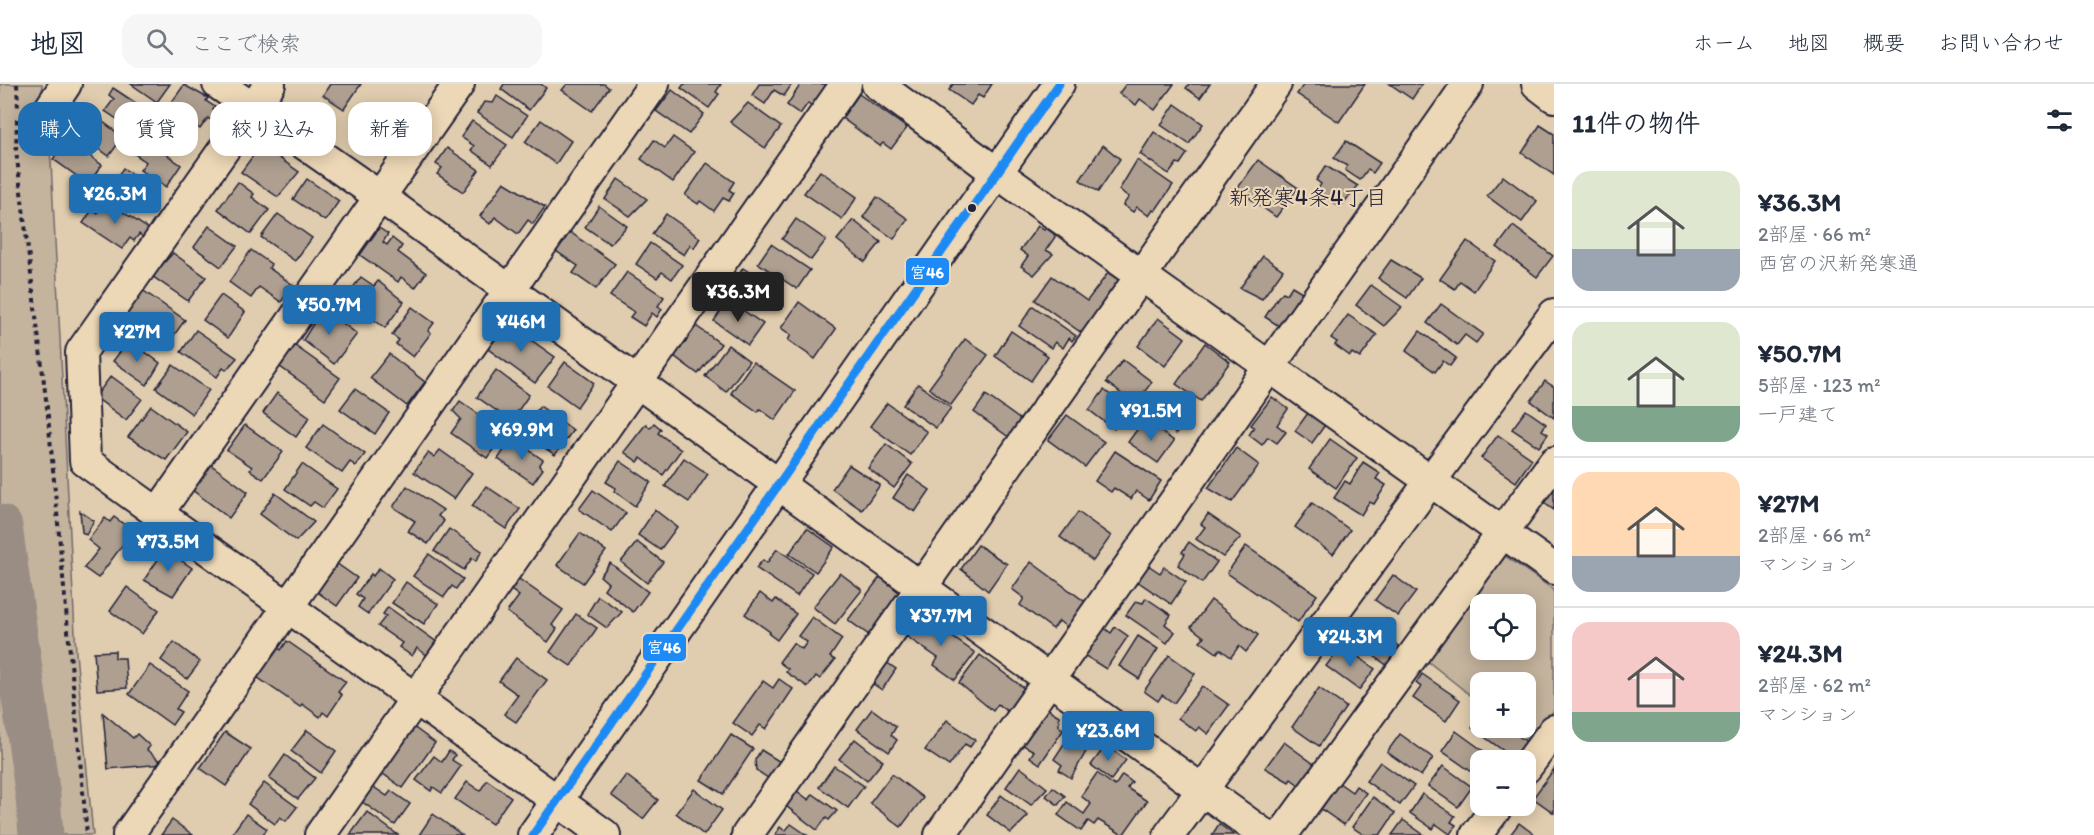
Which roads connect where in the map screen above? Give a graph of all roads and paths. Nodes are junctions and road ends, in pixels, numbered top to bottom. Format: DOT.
graph roads {
  1 [pos="17,84"];
  2 [pos="66,84"];
  3 [pos="218,84"];
  4 [pos="270,84"];
  5 [pos="459,84"];
  6 [pos="654,84"];
  7 [pos="846,84"];
  8 [pos="877,84"];
  9 [pos="1059,84"];
  10 [pos="1276,84"];
  11 [pos="1468,84"];
  12 [pos="1537,84"];
  13 [pos="1554,97"];
  14 [pos="54,102"];
  15 [pos="243,102"];
  16 [pos="258,102"];
  17 [pos="220,156"];
  18 [pos="321,156"];
  19 [pos="997,173"];
  20 [pos="379,196"];
  21 [pos="1141,274"];
  22 [pos="510,293"];
  23 [pos="1554,314"];
  24 [pos="1270,367"];
  25 [pos="637,385"];
  26 [pos="1554,462"];
  27 [pos="1431,480"];
  28 [pos="778,486"];
  29 [pos="158,513"];
  30 [pos="1502,531"];
  31 [pos="1554,569"];
  32 [pos="922,589"];
  33 [pos="287,605"];
  34 [pos="1050,679"];
  35 [pos="417,699"];
  36 [pos="1554,730"];
  37 [pos="1536,754"];
  38 [pos="1202,790"];
  39 [pos="556,800"];
  40 [pos="1490,816"];
  41 [pos="87,835"];
  42 [pos="128,835"];
  43 [pos="320,835"];
  44 [pos="533,835"];
  45 [pos="605,835"];
  46 [pos="747,835"];
  47 [pos="940,835"];
  48 [pos="1168,835"];
  49 [pos="1265,835"];
  50 [pos="1282,835"];
  51 [pos="1476,835"];
  1 -- 41 [label="path"];
  2 -- 14 [label="street"];
  3 -- 15 [label="street"];
  4 -- 16 [label="street"];
  5 -- 20 [label="street"];
  6 -- 22 [label="street"];
  7 -- 25 [label="street"];
  8 -- 19 [label="street"];
  9 -- 19 [label="street"];
  10 -- 21 [label="street"];
  11 -- 24 [label="street"];
  12 -- 13 [label="street"];
  17 -- 29 [label="street"];
  18 -- 20 [label="street"];
  19 -- 21 [label="street"];
  19 -- 28 [label="street"];
  20 -- 22 [label="street"];
  20 -- 29 [label="street"];
  21 -- 24 [label="street"];
  21 -- 32 [label="street"];
  22 -- 25 [label="street"];
  22 -- 33 [label="street"];
  23 -- 27 [label="street"];
  24 -- 27 [label="street"];
  24 -- 34 [label="street"];
  25 -- 28 [label="street"];
  25 -- 35 [label="street"];
  26 -- 30 [label="street"];
  27 -- 30 [label="street"];
  27 -- 38 [label="street"];
  28 -- 32 [label="street"];
  28 -- 39 [label="street"];
  29 -- 33 [label="street"];
  30 -- 31 [label="street"];
  30 -- 50 [label="street"];
  32 -- 34 [label="street"];
  32 -- 46 [label="street"];
  33 -- 35 [label="street"];
  33 -- 42 [label="street"];
  34 -- 38 [label="street"];
  34 -- 47 [label="street"];
  35 -- 39 [label="street"];
  35 -- 43 [label="street"];
  36 -- 37 [label="street"];
  38 -- 48 [label="street"];
  38 -- 49 [label="street"];
  39 -- 44 [label="street"];
  39 -- 45 [label="street"];
  40 -- 51 [label="street"];
}
